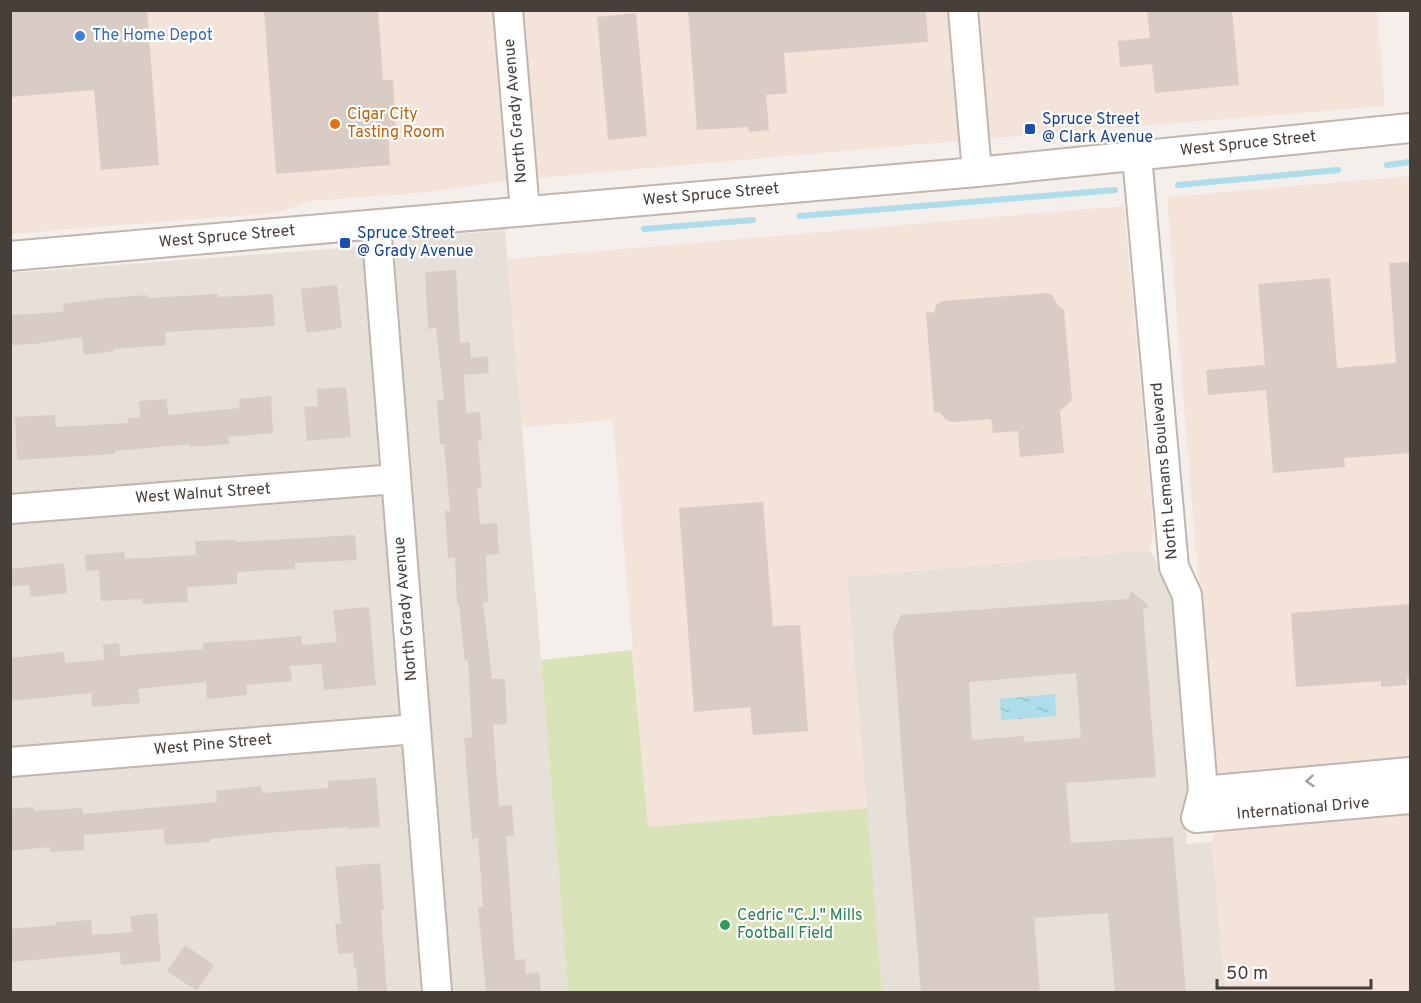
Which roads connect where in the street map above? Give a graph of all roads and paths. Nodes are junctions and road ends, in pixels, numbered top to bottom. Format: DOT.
graph roads {
  1 [pos="508,10"];
  2 [pos="963,10"];
  3 [pos="1410,128"];
  4 [pos="1137,156"];
  5 [pos="977,172"];
  6 [pos="525,211"];
  7 [pos="376,225"];
  8 [pos="10,256"];
  9 [pos="396,478"];
  10 [pos="10,508"];
  11 [pos="416,729"];
  12 [pos="10,762"];
  13 [pos="1410,772"];
  14 [pos="1360,790"];
  15 [pos="1203,791"];
  16 [pos="1410,799"];
  17 [pos="1196,818"];
  18 [pos="437,993"];
  1 -- 6 [label="street, North Grady Avenue"];
  2 -- 5 [label="street"];
  3 -- 4 [label="street, West Spruce Street"];
  4 -- 5 [label="street, West Spruce Street"];
  4 -- 15 [label="street, North Lemans Boulevard"];
  5 -- 6 [label="street, West Spruce Street"];
  6 -- 7 [label="street, West Spruce Street"];
  7 -- 8 [label="street, West Spruce Street"];
  7 -- 9 [label="street, North Grady Avenue"];
  9 -- 10 [label="street, West Walnut Street"];
  9 -- 11 [label="street, North Grady Avenue"];
  11 -- 12 [label="street, West Pine Street"];
  11 -- 18 [label="street, North Grady Avenue"];
  13 -- 14 [label="street, International Drive"];
  14 -- 15 [label="street, International Drive, one-way"];
  14 -- 16 [label="street, International Drive"];
  14 -- 17 [label="street, International Drive"];
  15 -- 17 [label="street, North Lemans Boulevard"];
}
